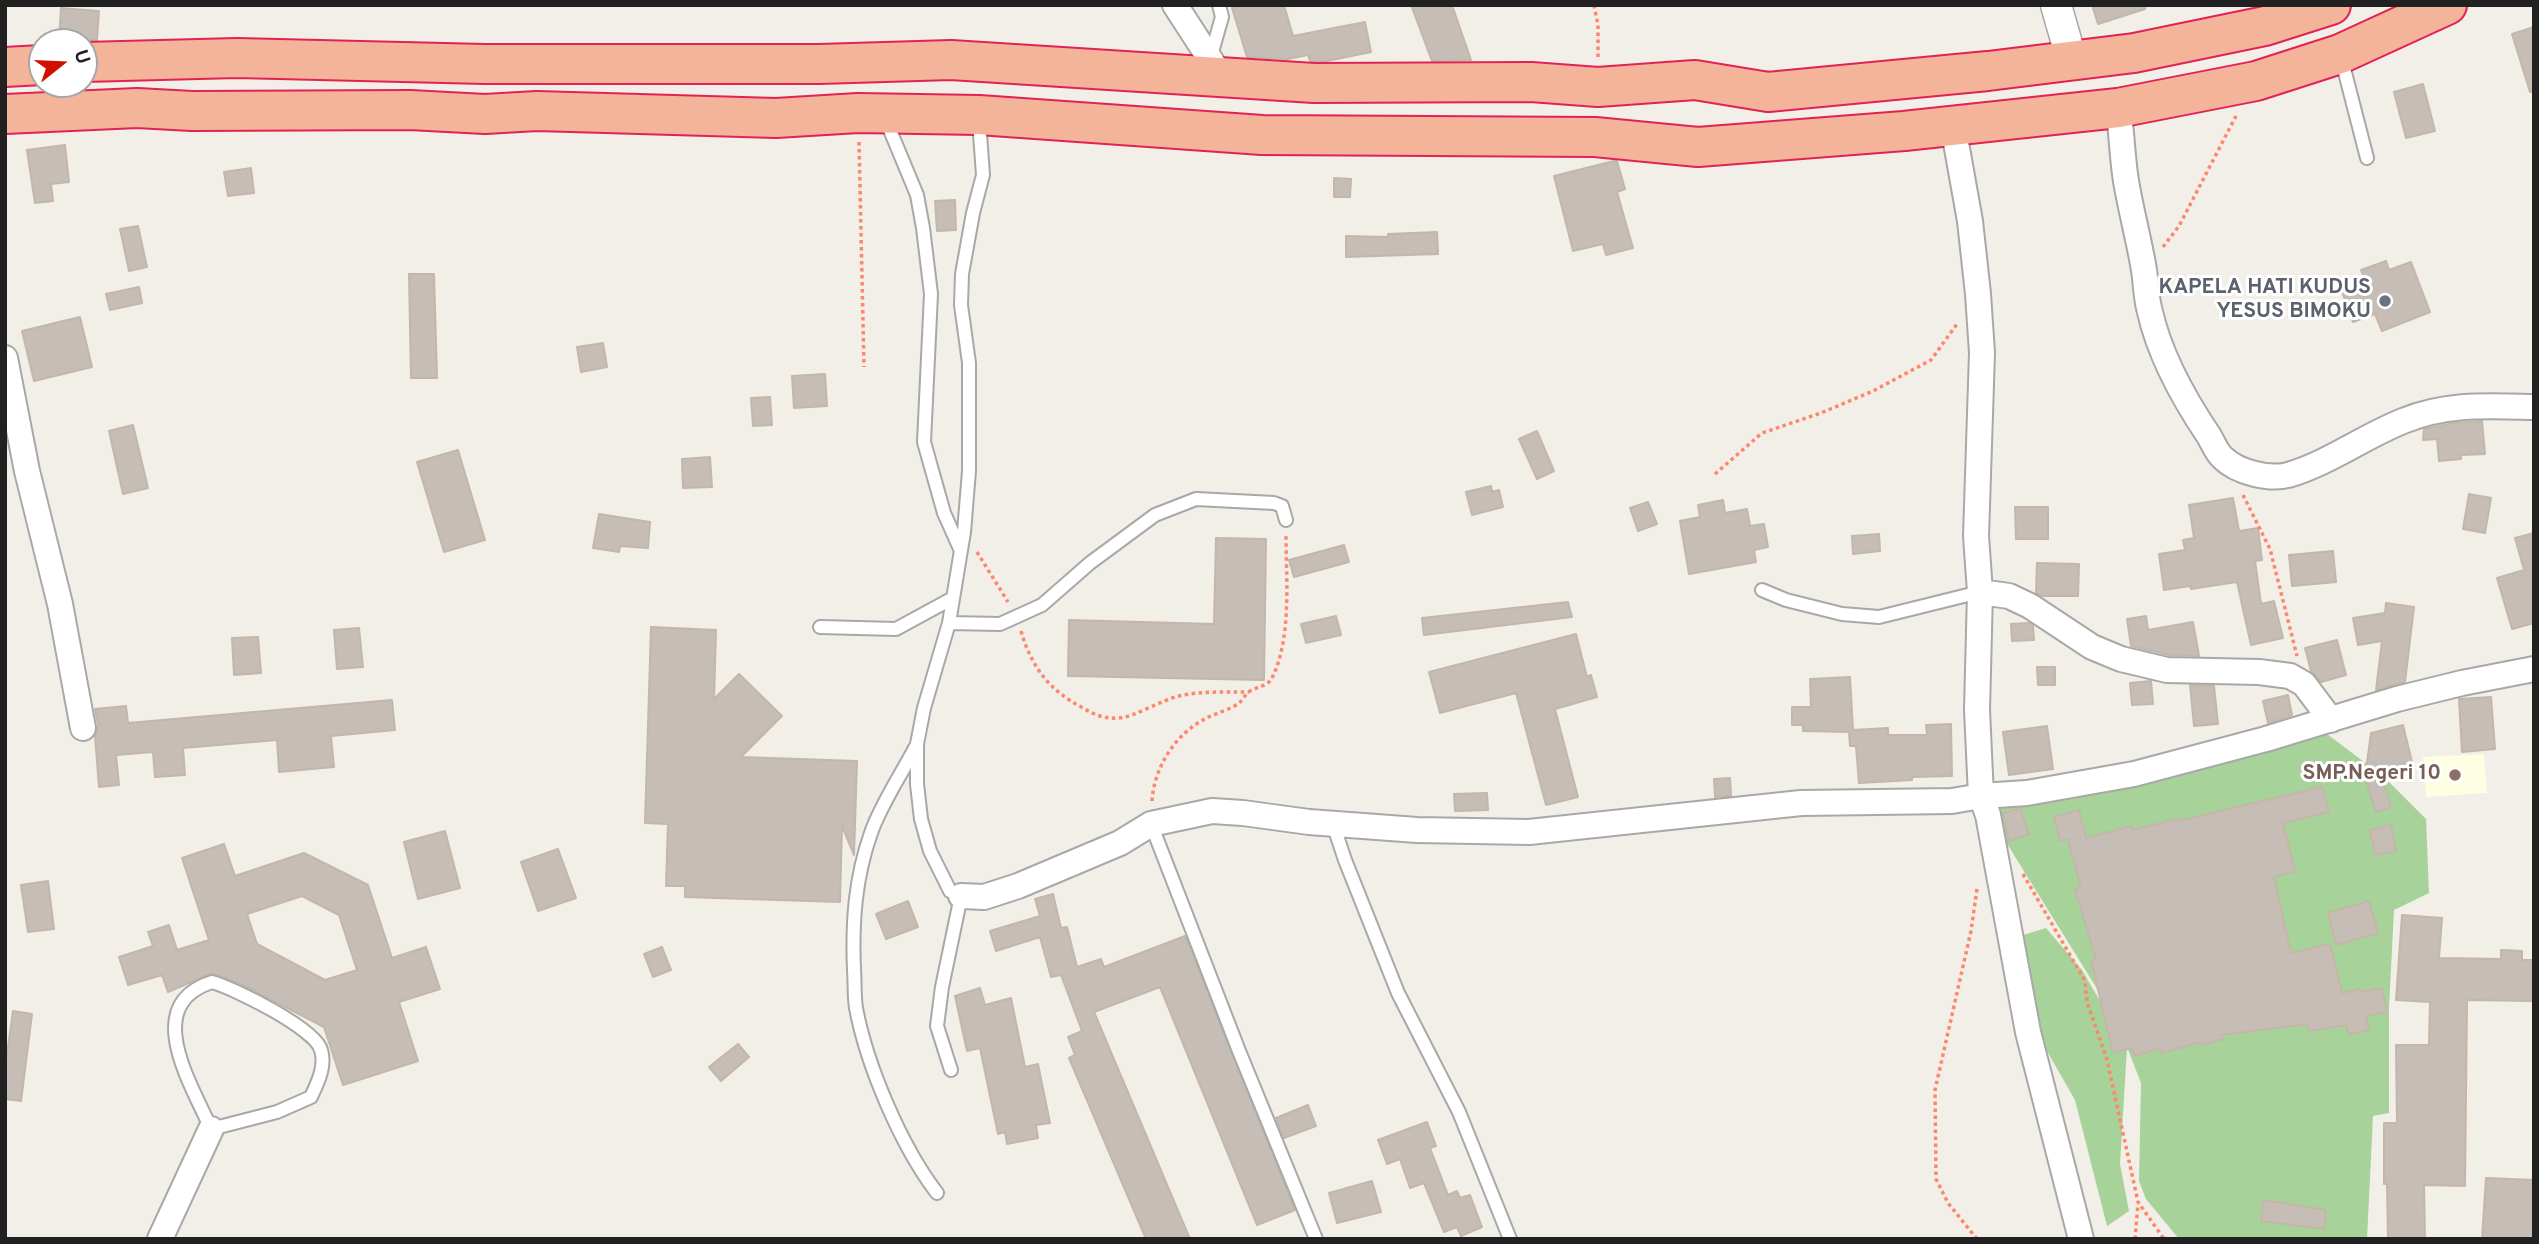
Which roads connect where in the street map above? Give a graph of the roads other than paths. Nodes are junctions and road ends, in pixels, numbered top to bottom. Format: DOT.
graph roads {
  1 [pos="1175,5"];
  2 [pos="1219,5"];
  3 [pos="2056,5"];
  4 [pos="2447,5"];
  5 [pos="2328,6"];
  6 [pos="2340,54"];
  7 [pos="2072,61"];
  8 [pos="98,62"];
  9 [pos="485,64"];
  10 [pos="28,66"];
  11 [pos="5,67"];
  12 [pos="1215,67"];
  13 [pos="1338,83"];
  14 [pos="2118,108"];
  15 [pos="5,114"];
  16 [pos="485,114"];
  17 [pos="871,114"];
  18 [pos="979,115"];
  19 [pos="1953,126"];
  20 [pos="1335,136"];
  21 [pos="2367,158"];
  22 [pos="5,358"];
  23 [pos="2534,407"];
  24 [pos="1286,520"];
  25 [pos="961,552"];
  26 [pos="1762,590"];
  27 [pos="1980,592"];
  28 [pos="953,598"];
  29 [pos="949,623"];
  30 [pos="820,627"];
  31 [pos="2534,669"];
  32 [pos="2331,720"];
  33 [pos="83,728"];
  34 [pos="917,744"];
  35 [pos="1981,796"];
  36 [pos="1151,824"];
  37 [pos="1333,824"];
  38 [pos="961,896"];
  39 [pos="951,1070"];
  40 [pos="211,1129"];
  41 [pos="937,1193"];
  42 [pos="160,1239"];
  43 [pos="1316,1239"];
  44 [pos="1510,1239"];
  45 [pos="2081,1239"];
  1 -- 12 [label="street"];
  2 -- 12 [label="lane"];
  3 -- 7 [label="street"];
  4 -- 6 [label="highway"];
  5 -- 7 [label="highway"];
  6 -- 14 [label="highway"];
  6 -- 21 [label="lane"];
  7 -- 13 [label="highway"];
  8 -- 9 [label="highway"];
  9 -- 12 [label="highway"];
  9 -- 16 [label="highway"];
  10 -- 11 [label="highway"];
  12 -- 13 [label="highway"];
  13 -- 20 [label="highway"];
  14 -- 19 [label="highway"];
  14 -- 23 [label="street"];
  15 -- 16 [label="highway"];
  16 -- 17 [label="highway"];
  17 -- 18 [label="highway"];
  17 -- 25 [label="lane"];
  18 -- 20 [label="highway"];
  18 -- 25 [label="lane"];
  19 -- 20 [label="highway"];
  19 -- 27 [label="street"];
  22 -- 33 [label="street"];
  24 -- 29 [label="lane"];
  25 -- 28 [label="lane"];
  26 -- 27 [label="lane"];
  27 -- 32 [label="street"];
  27 -- 35 [label="street"];
  28 -- 29 [label="lane"];
  28 -- 30 [label="lane"];
  29 -- 34 [label="lane"];
  31 -- 32 [label="street"];
  32 -- 35 [label="street"];
  34 -- 38 [label="lane"];
  34 -- 41 [label="lane"];
  35 -- 37 [label="street"];
  35 -- 45 [label="street"];
  36 -- 37 [label="street"];
  36 -- 38 [label="street"];
  36 -- 43 [label="lane"];
  37 -- 44 [label="lane"];
  38 -- 39 [label="lane"];
  40 -- 40 [label="lane"];
  40 -- 42 [label="street"];
}
